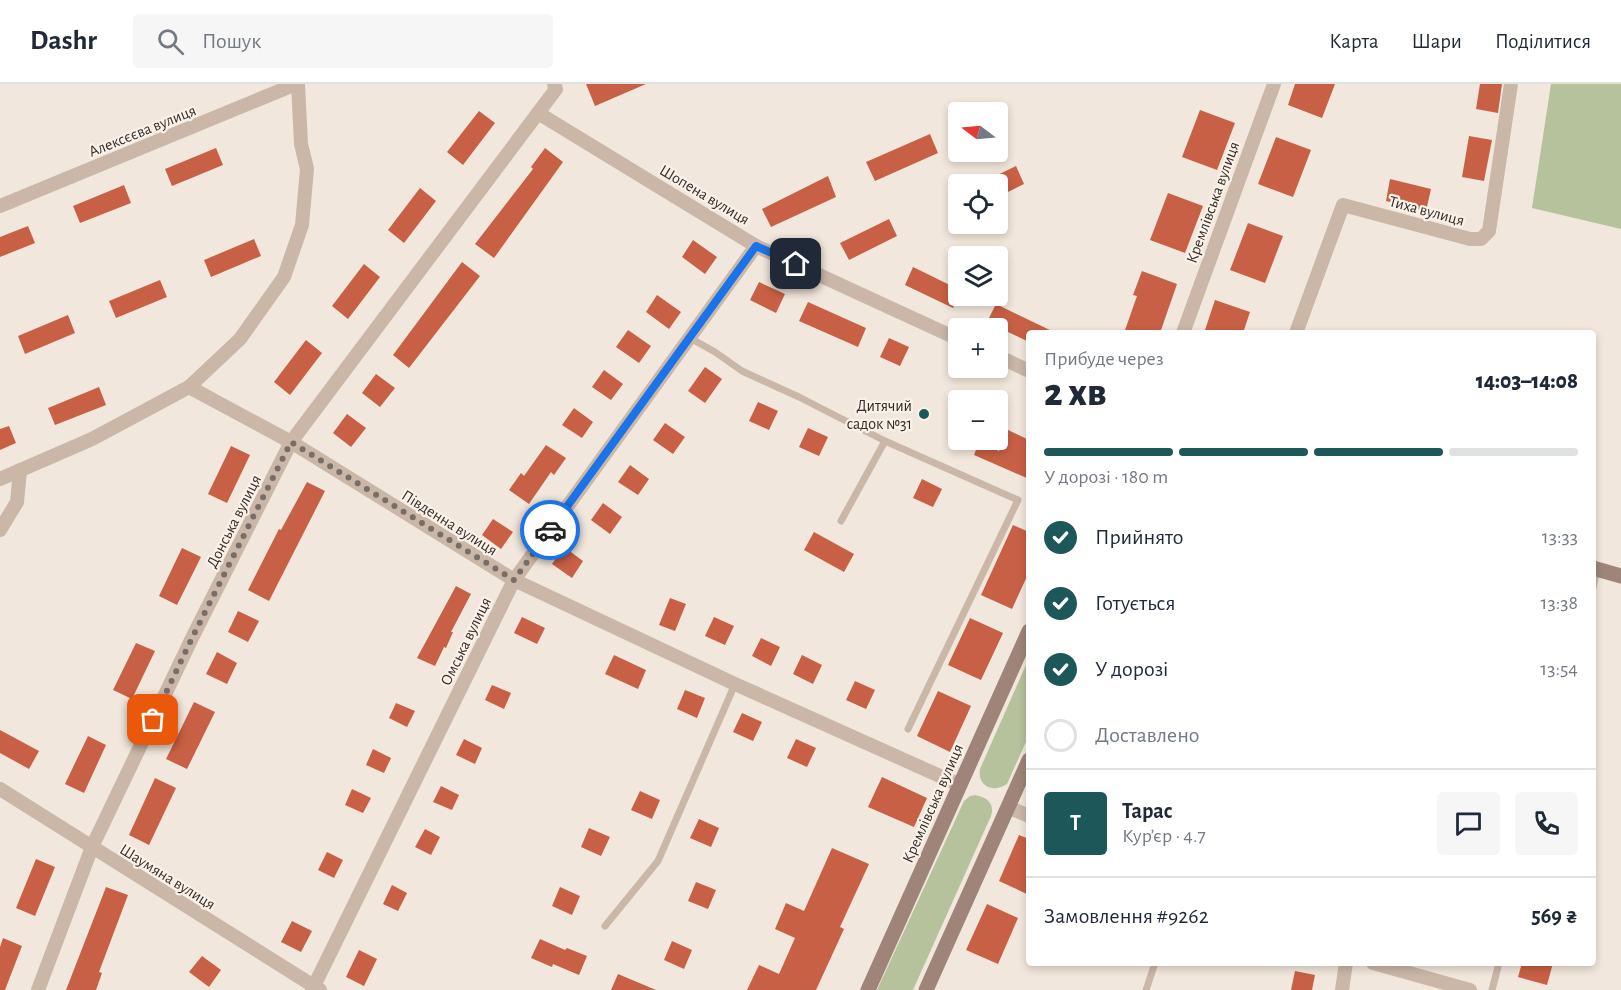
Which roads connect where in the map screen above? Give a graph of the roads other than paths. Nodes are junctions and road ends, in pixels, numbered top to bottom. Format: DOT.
graph roads {
  1 [pos="297,84"];
  2 [pos="554,84"];
  3 [pos="1274,84"];
  4 [pos="1511,84"];
  5 [pos="538,113"];
  6 [pos="0,206"];
  7 [pos="756,246"];
  8 [pos="1184,330"];
  9 [pos="1297,330"];
  10 [pos="948,334"];
  11 [pos="690,338"];
  12 [pos="1008,361"];
  13 [pos="1026,370"];
  14 [pos="189,387"];
  15 [pos="885,441"];
  16 [pos="291,442"];
  17 [pos="20,471"];
  18 [pos="0,479"];
  19 [pos="841,521"];
  20 [pos="0,530"];
  21 [pos="1596,569"];
  22 [pos="1621,576"];
  23 [pos="514,580"];
  24 [pos="1026,638"];
  25 [pos="735,684"];
  26 [pos="908,729"];
  27 [pos="1026,767"];
  28 [pos="960,785"];
  29 [pos="0,789"];
  30 [pos="1008,807"];
  31 [pos="1026,815"];
  32 [pos="92,847"];
  33 [pos="605,926"];
  34 [pos="1154,966"];
  35 [pos="1346,966"];
  36 [pos="1384,966"];
  37 [pos="1498,966"];
  38 [pos="315,989"];
  39 [pos="38,990"];
  40 [pos="868,990"];
  41 [pos="926,990"];
  42 [pos="1146,990"];
  43 [pos="1342,990"];
  44 [pos="1470,990"];
  45 [pos="1492,990"];
  1 -- 6 [label="street, Алексєєва вулиця"];
  1 -- 14 [label="street"];
  2 -- 5 [label="street, Донська вулиця"];
  3 -- 8 [label="street, Кремлівська вулиця"];
  4 -- 9 [label="street, Тиха вулиця"];
  5 -- 7 [label="street, Шопена вулиця"];
  5 -- 16 [label="street, Донська вулиця"];
  7 -- 10 [label="street, Шопена вулиця"];
  7 -- 11 [label="street, Омська вулиця"];
  11 -- 15 [label="lane"];
  11 -- 23 [label="street, Омська вулиця"];
  12 -- 13 [label="street"];
  14 -- 16 [label="street, Південна вулиця"];
  14 -- 17 [label="street"];
  15 -- 19 [label="lane"];
  15 -- 26 [label="lane"];
  16 -- 23 [label="street, Південна вулиця"];
  16 -- 32 [label="street, Донська вулиця"];
  17 -- 18 [label="street"];
  17 -- 20 [label="street"];
  21 -- 22 [label="street"];
  23 -- 25 [label="street, Південна вулиця"];
  23 -- 38 [label="street, Омська вулиця"];
  24 -- 28 [label="street, Кремлівська вулиця"];
  25 -- 28 [label="street, Південна вулиця"];
  25 -- 33 [label="lane"];
  27 -- 30 [label="street"];
  28 -- 40 [label="street, Кремлівська вулиця"];
  29 -- 32 [label="street, Шаумяна вулиця"];
  30 -- 31 [label="street"];
  30 -- 41 [label="street"];
  32 -- 38 [label="street, Шаумяна вулиця"];
  32 -- 39 [label="street, Донська вулиця"];
  34 -- 42 [label="lane"];
  35 -- 43 [label="street"];
  36 -- 44 [label="street"];
  37 -- 45 [label="lane"];
}
